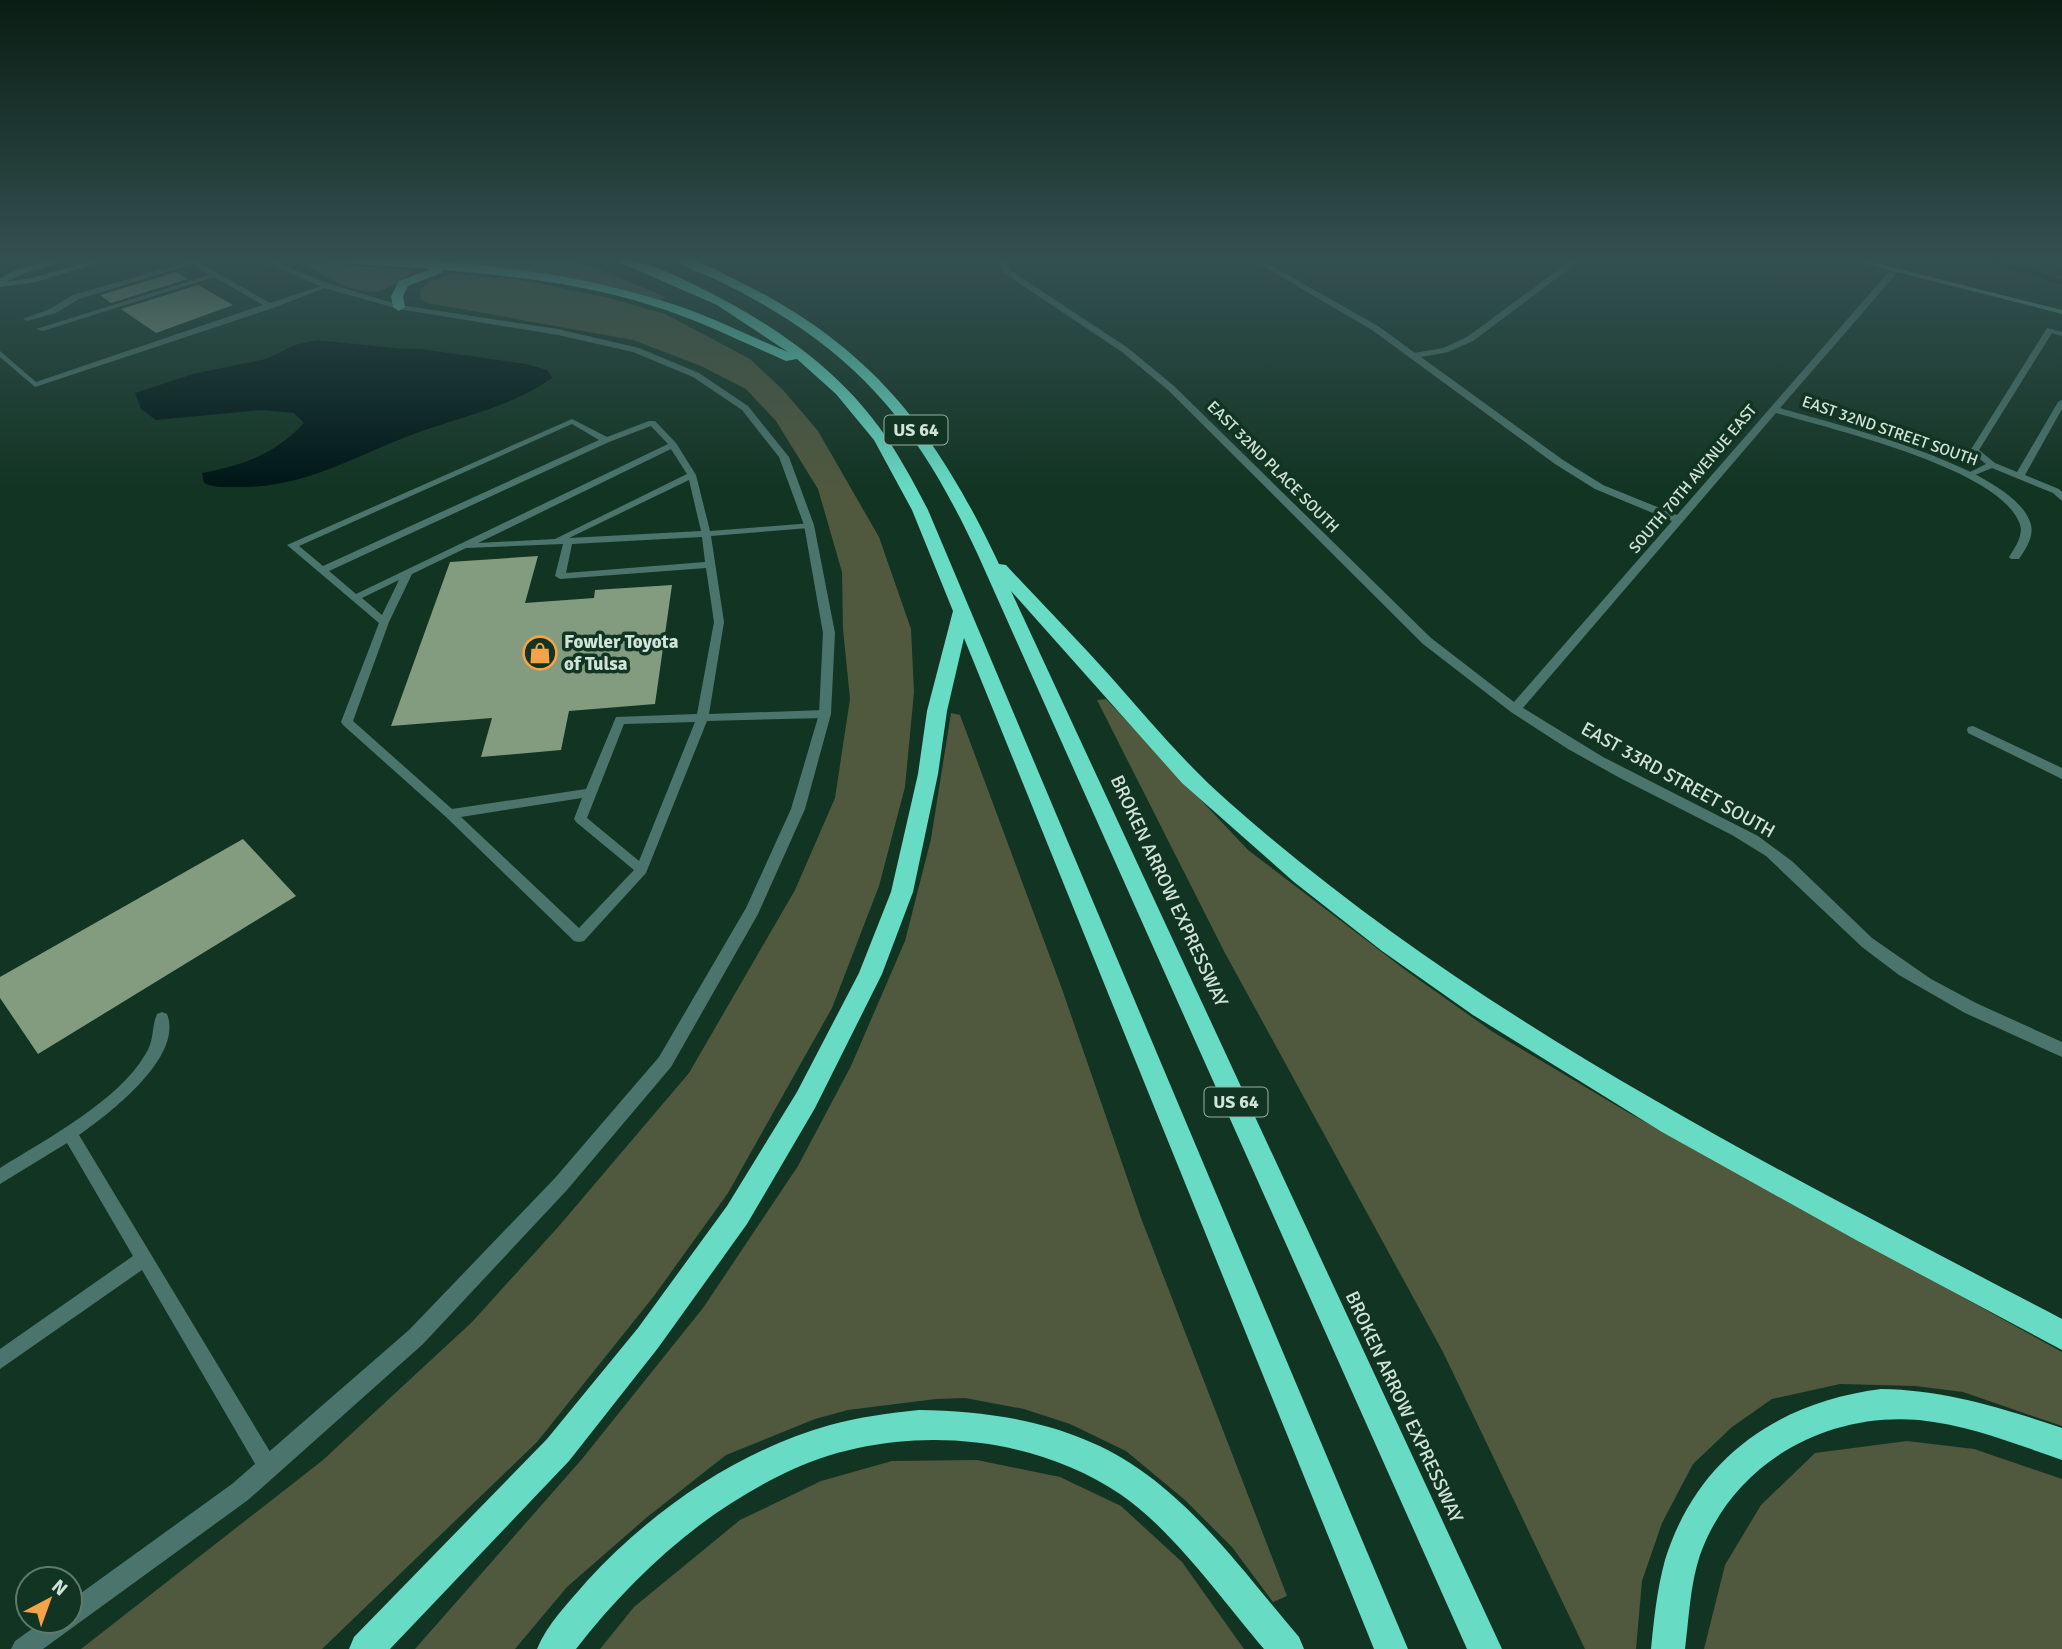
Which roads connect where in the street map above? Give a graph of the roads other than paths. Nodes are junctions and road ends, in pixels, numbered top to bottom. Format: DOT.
graph roads {
  1 [pos="180,336"];
  2 [pos="571,336"];
  3 [pos="738,336"];
  4 [pos="774,336"];
  5 [pos="821,336"];
  6 [pos="1104,336"];
  7 [pos="1386,336"];
  8 [pos="1474,336"];
  9 [pos="1837,336"];
  10 [pos="2046,336"];
  11 [pos="0,353"];
  12 [pos="1415,356"];
  13 [pos="818,370"];
  14 [pos="2062,402"];
  15 [pos="1773,409"];
  16 [pos="606,440"];
  17 [pos="673,445"];
  18 [pos="1992,465"];
  19 [pos="1970,474"];
  20 [pos="692,475"];
  21 [pos="2019,477"];
  22 [pos="2060,493"];
  23 [pos="1680,520"];
  24 [pos="809,525"];
  25 [pos="706,534"];
  26 [pos="568,541"];
  27 [pos="554,542"];
  28 [pos="461,547"];
  29 [pos="986,555"];
  30 [pos="2015,557"];
  31 [pos="710,565"];
  32 [pos="322,570"];
  33 [pos="409,572"];
  34 [pos="355,597"];
  35 [pos="962,610"];
  36 [pos="384,622"];
  37 [pos="1515,709"];
  38 [pos="825,714"];
  39 [pos="702,719"];
  40 [pos="1973,730"];
  41 [pos="2062,774"];
  42 [pos="590,793"];
  43 [pos="450,814"];
  44 [pos="642,870"];
  45 [pos="162,1018"];
  46 [pos="2062,1050"];
  47 [pos="69,1132"];
  48 [pos="0,1177"];
  49 [pos="144,1258"];
  50 [pos="2062,1335"];
  51 [pos="0,1360"];
  52 [pos="2062,1444"];
  53 [pos="268,1467"];
  54 [pos="84,1605"];
  55 [pos="42,1635"];
  56 [pos="23,1649"];
  57 [pos="366,1649"];
  58 [pos="554,1649"];
  59 [pos="1287,1649"];
  60 [pos="1391,1649"];
  61 [pos="1485,1649"];
  62 [pos="1668,1649"];
  1 -- 11 [label="lane"];
  2 -- 24 [label="street"];
  3 -- 13 [label="highway"];
  4 -- 13 [label="highway, US 64"];
  5 -- 29 [label="highway, BROKEN ARROW EXPRESSWAY / US 64"];
  6 -- 37 [label="street, EAST 32ND PLACE SOUTH"];
  7 -- 12 [label="street"];
  8 -- 12 [label="street"];
  9 -- 15 [label="street, SOUTH 70TH AVENUE EAST"];
  10 -- 18 [label="lane"];
  12 -- 23 [label="street"];
  13 -- 35 [label="highway, US 64"];
  14 -- 21 [label="lane"];
  15 -- 19 [label="street, EAST 32ND STREET SOUTH"];
  15 -- 23 [label="street, SOUTH 70TH AVENUE EAST"];
  16 -- 17 [label="lane"];
  16 -- 32 [label="lane"];
  16 -- 32 [label="lane"];
  17 -- 20 [label="lane"];
  17 -- 28 [label="lane"];
  18 -- 19 [label="lane"];
  18 -- 21 [label="lane"];
  19 -- 30 [label="street, EAST 32ND STREET SOUTH"];
  20 -- 25 [label="lane"];
  20 -- 27 [label="lane"];
  21 -- 22 [label="lane"];
  23 -- 37 [label="street, SOUTH 70TH AVENUE EAST"];
  24 -- 25 [label="lane"];
  24 -- 38 [label="street"];
  25 -- 26 [label="lane"];
  25 -- 31 [label="lane"];
  26 -- 27 [label="lane"];
  26 -- 31 [label="lane"];
  27 -- 28 [label="lane"];
  28 -- 33 [label="lane"];
  29 -- 50 [label="highway"];
  29 -- 61 [label="highway, BROKEN ARROW EXPRESSWAY / US 64"];
  31 -- 39 [label="lane"];
  32 -- 34 [label="lane"];
  33 -- 34 [label="lane"];
  33 -- 36 [label="lane"];
  34 -- 36 [label="lane"];
  35 -- 57 [label="highway"];
  35 -- 60 [label="highway, US 64"];
  36 -- 43 [label="lane"];
  37 -- 46 [label="street, EAST 33RD STREET SOUTH"];
  38 -- 39 [label="lane"];
  38 -- 53 [label="street"];
  39 -- 42 [label="lane"];
  39 -- 44 [label="lane"];
  40 -- 41 [label="street"];
  42 -- 43 [label="lane"];
  42 -- 44 [label="lane"];
  43 -- 44 [label="lane"];
  45 -- 47 [label="lane"];
  47 -- 48 [label="lane"];
  47 -- 49 [label="lane"];
  49 -- 51 [label="lane"];
  49 -- 53 [label="lane"];
  52 -- 62 [label="highway"];
  53 -- 54 [label="street"];
  55 -- 56 [label="street"];
  58 -- 59 [label="highway"];
}
